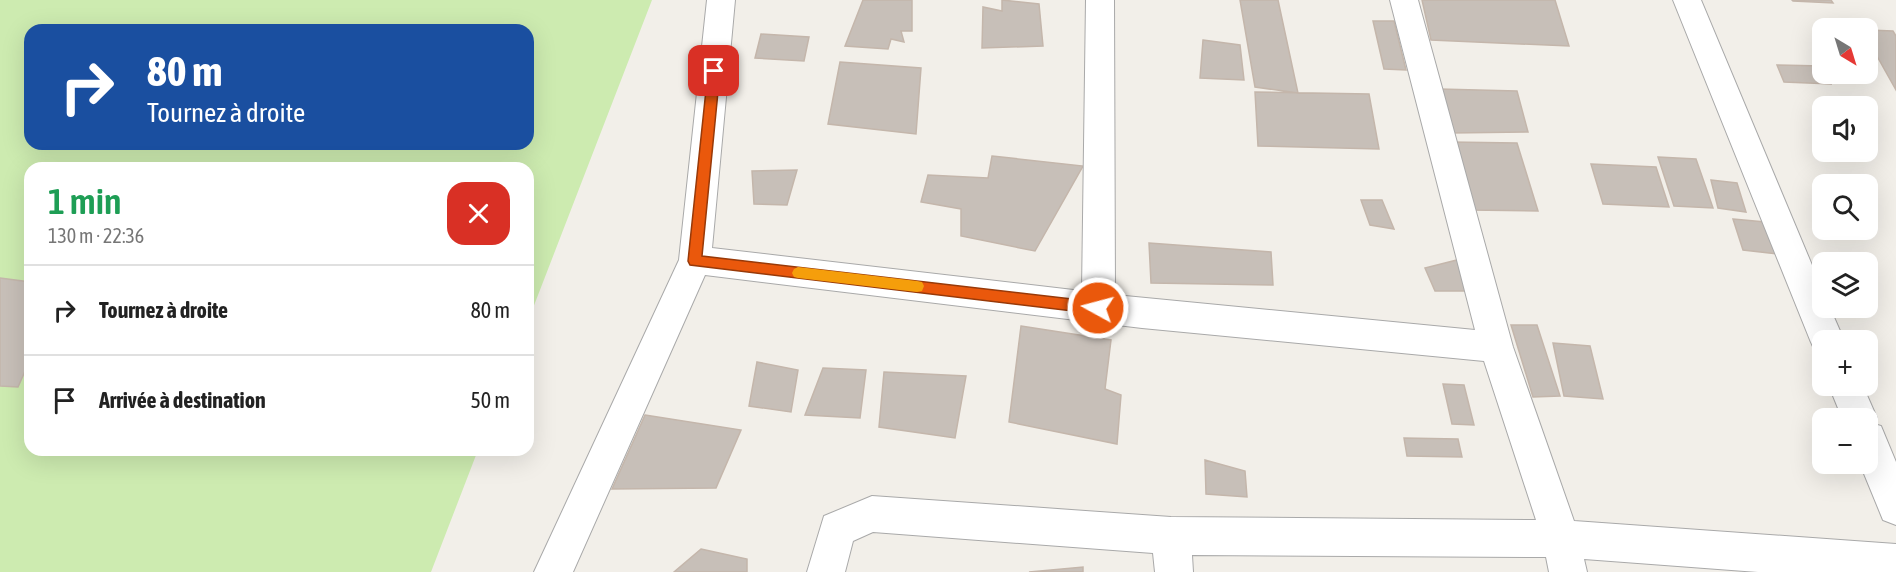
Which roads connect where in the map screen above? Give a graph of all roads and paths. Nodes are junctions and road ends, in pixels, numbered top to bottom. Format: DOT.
graph roads {
  1 [pos="721,0"];
  2 [pos="1100,0"];
  3 [pos="1404,0"];
  4 [pos="1687,0"];
  5 [pos="695,261"];
  6 [pos="1098,308"];
  7 [pos="1823,330"];
  8 [pos="1496,347"];
  9 [pos="1878,463"];
  10 [pos="1896,507"];
  11 [pos="1170,536"];
  12 [pos="1564,556"];
  13 [pos="1896,563"];
  14 [pos="553,572"];
  15 [pos="826,572"];
  16 [pos="1174,572"];
  1 -- 5 [label="street"];
  2 -- 6 [label="street"];
  3 -- 8 [label="street"];
  4 -- 7 [label="street"];
  5 -- 6 [label="street"];
  5 -- 14 [label="street"];
  6 -- 8 [label="street"];
  8 -- 12 [label="street"];
  9 -- 10 [label="street"];
  11 -- 12 [label="street"];
  11 -- 15 [label="street"];
  11 -- 16 [label="street"];
  12 -- 13 [label="street"];
}
